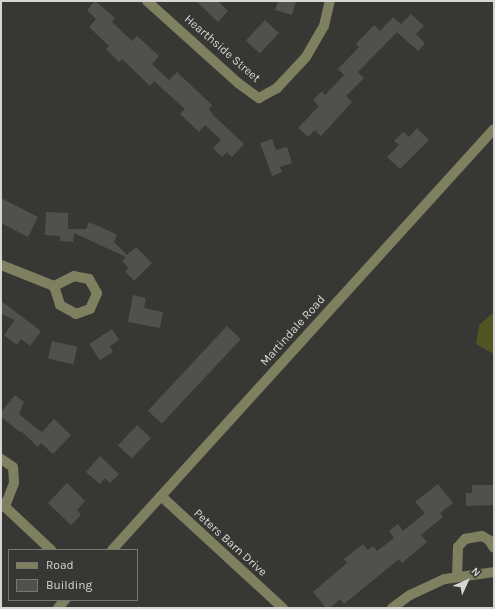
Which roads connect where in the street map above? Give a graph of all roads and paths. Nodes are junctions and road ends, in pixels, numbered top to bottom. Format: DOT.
graph roads {
  1 [pos="147,1"];
  2 [pos="330,1"];
  3 [pos="494,129"];
  4 [pos="1,265"];
  5 [pos="54,286"];
  6 [pos="1,459"];
  7 [pos="161,496"];
  8 [pos="3,505"];
  9 [pos="494,548"];
  10 [pos="50,549"];
  11 [pos="113,549"];
  12 [pos="494,572"];
  13 [pos="457,576"];
  14 [pos="283,608"];
  15 [pos="392,608"];
  1 -- 2 [label="street, Hearthside Street"];
  3 -- 7 [label="street, Martindale Road"];
  4 -- 5 [label="street"];
  6 -- 8 [label="street"];
  7 -- 11 [label="street, Martindale Road"];
  7 -- 14 [label="street, Peters Barn Drive"];
  8 -- 10 [label="street"];
  9 -- 13 [label="street"];
  12 -- 13 [label="street"];
  13 -- 15 [label="street"];
}
